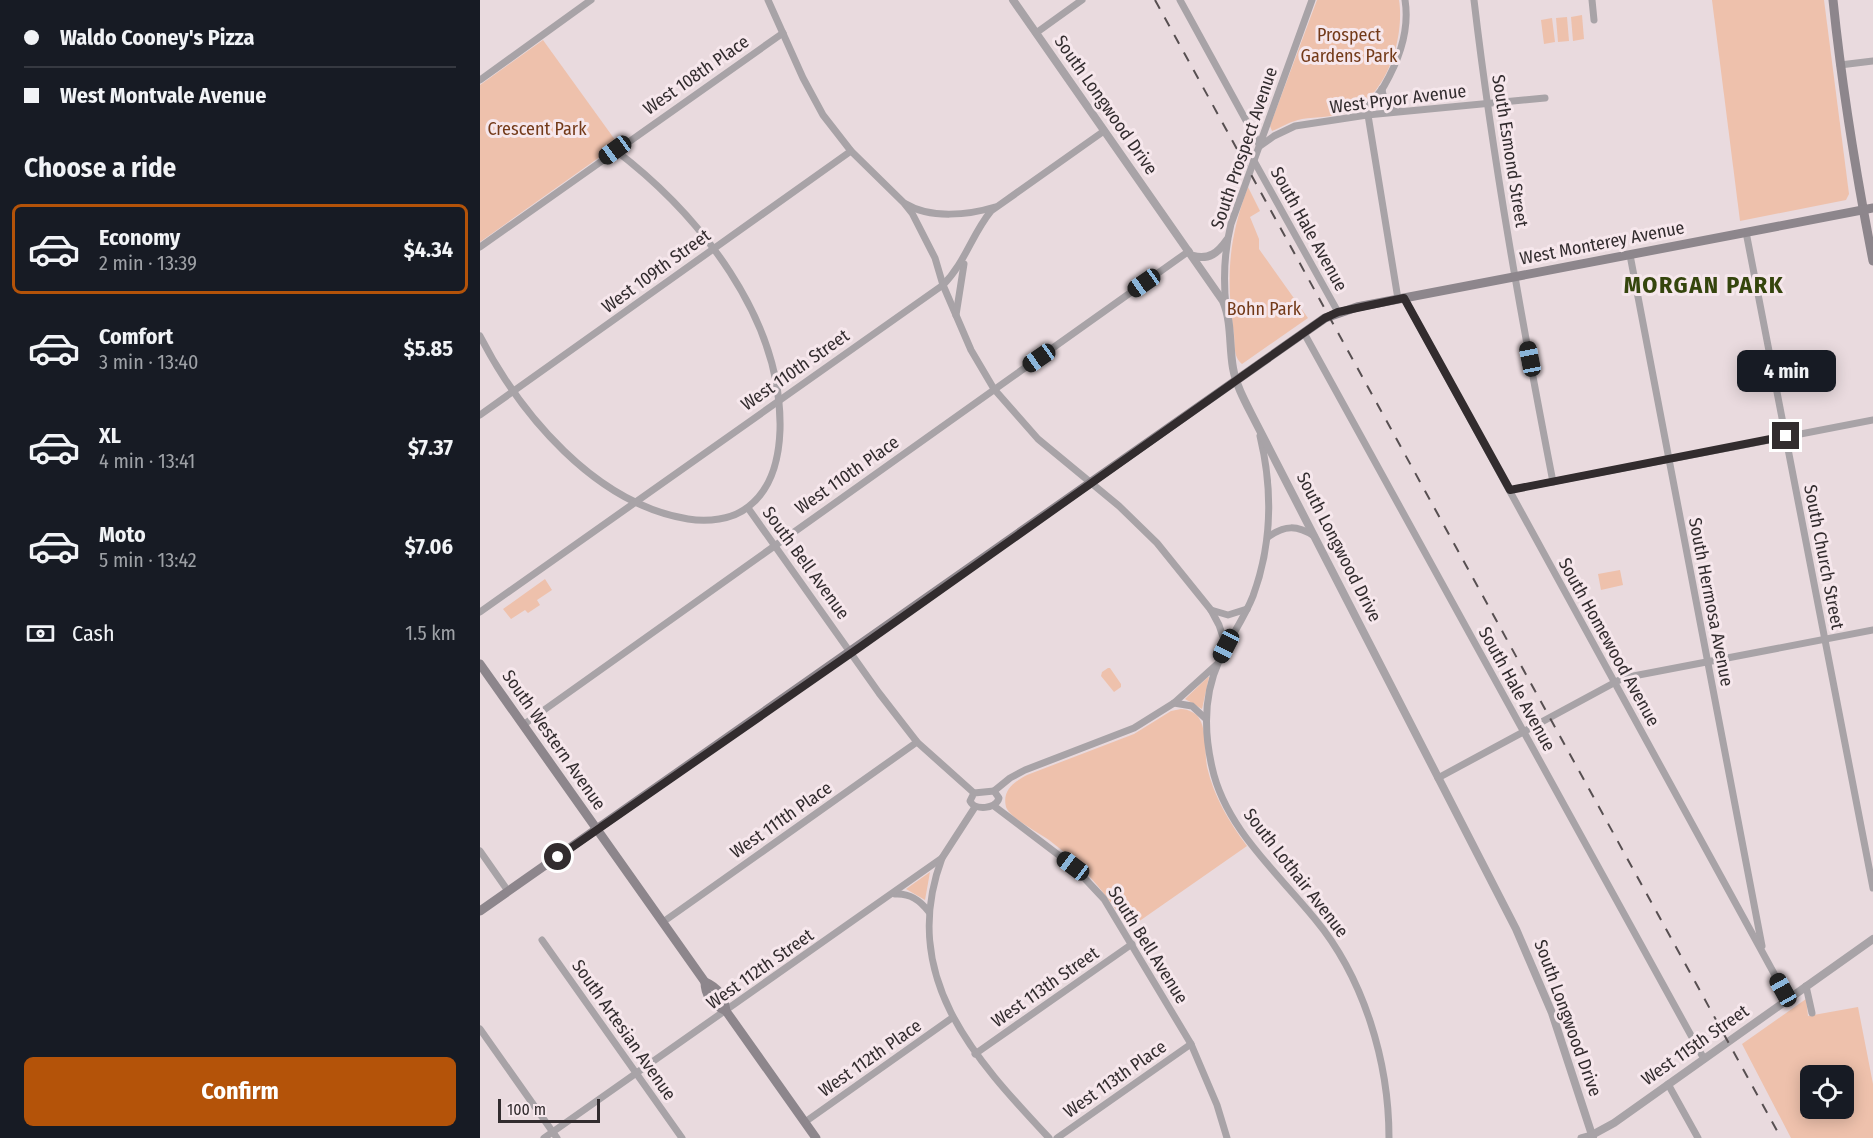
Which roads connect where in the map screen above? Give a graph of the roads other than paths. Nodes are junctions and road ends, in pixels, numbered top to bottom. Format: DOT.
graph roads {
  1 [pos="591,0"];
  2 [pos="768,0"];
  3 [pos="1013,0"];
  4 [pos="1082,0"];
  5 [pos="1180,0"];
  6 [pos="1312,0"];
  7 [pos="1405,0"];
  8 [pos="1474,0"];
  9 [pos="1592,0"];
  10 [pos="1833,0"];
  11 [pos="1594,20"];
  12 [pos="783,33"];
  13 [pos="1036,33"];
  14 [pos="1873,61"];
  15 [pos="1840,64"];
  16 [pos="480,80"];
  17 [pos="1382,89"];
  18 [pos="1545,98"];
  19 [pos="1486,104"];
  20 [pos="1406,112"];
  21 [pos="1367,115"];
  22 [pos="1104,131"];
  23 [pos="1260,146"];
  24 [pos="615,150"];
  25 [pos="851,151"];
  26 [pos="1254,161"];
  27 [pos="904,202"];
  28 [pos="997,206"];
  29 [pos="1868,209"];
  30 [pos="1746,232"];
  31 [pos="1227,240"];
  32 [pos="480,247"];
  33 [pos="713,248"];
  34 [pos="1191,254"];
  35 [pos="966,255"];
  36 [pos="1630,255"];
  37 [pos="1873,261"];
  38 [pos="1514,277"];
  39 [pos="943,285"];
  40 [pos="1401,299"];
  41 [pos="1227,310"];
  42 [pos="1338,312"];
  43 [pos="956,315"];
  44 [pos="1304,333"];
  45 [pos="480,336"];
  46 [pos="1236,380"];
  47 [pos="994,389"];
  48 [pos="514,392"];
  49 [pos="779,399"];
  50 [pos="480,415"];
  51 [pos="1254,420"];
  52 [pos="1873,420"];
  53 [pos="1786,436"];
  54 [pos="1669,459"];
  55 [pos="1553,482"];
  56 [pos="1091,483"];
  57 [pos="1510,490"];
  58 [pos="634,502"];
  59 [pos="748,508"];
  60 [pos="1314,536"];
  61 [pos="1268,537"];
  62 [pos="775,545"];
  63 [pos="1247,609"];
  64 [pos="1211,610"];
  65 [pos="480,612"];
  66 [pos="1873,630"];
  67 [pos="1825,638"];
  68 [pos="1226,646"];
  69 [pos="851,652"];
  70 [pos="1707,662"];
  71 [pos="1218,663"];
  72 [pos="480,664"];
  73 [pos="1614,682"];
  74 [pos="1174,703"];
  75 [pos="1206,719"];
  76 [pos="524,725"];
  77 [pos="1523,732"];
  78 [pos="917,742"];
  79 [pos="1438,778"];
  80 [pos="994,791"];
  81 [pos="974,793"];
  82 [pos="994,806"];
  83 [pos="975,807"];
  84 [pos="597,829"];
  85 [pos="480,851"];
  86 [pos="942,858"];
  87 [pos="1873,888"];
  88 [pos="508,891"];
  89 [pos="892,894"];
  90 [pos="480,911"];
  91 [pos="929,912"];
  92 [pos="663,922"];
  93 [pos="1873,939"];
  94 [pos="542,940"];
  95 [pos="1132,944"];
  96 [pos="1764,955"];
  97 [pos="1806,986"];
  98 [pos="1788,999"];
  99 [pos="726,1011"];
  100 [pos="1812,1013"];
  101 [pos="952,1018"];
  102 [pos="480,1029"];
  103 [pos="1191,1044"];
  104 [pos="975,1054"];
  105 [pos="1704,1059"];
  106 [pos="637,1074"];
  107 [pos="1668,1084"];
  108 [pos="805,1122"];
  109 [pos="555,1135"];
  110 [pos="1593,1136"];
  111 [pos="544,1138"];
  112 [pos="682,1138"];
  113 [pos="816,1138"];
  114 [pos="1049,1138"];
  115 [pos="1057,1138"];
  116 [pos="1227,1138"];
  117 [pos="1389,1138"];
  118 [pos="1581,1138"];
  119 [pos="1698,1138"];
  1 -- 16 [label="street"];
  2 -- 12 [label="street"];
  3 -- 13 [label="street, South Longwood Drive"];
  4 -- 13 [label="street"];
  5 -- 23 [label="street, South Hale Avenue"];
  6 -- 23 [label="street, South Prospect Avenue"];
  7 -- 17 [label="street"];
  8 -- 19 [label="street, South Esmond Street"];
  9 -- 11 [label="street"];
  10 -- 15 [label="main road"];
  12 -- 24 [label="street, West 108th Place"];
  12 -- 25 [label="street"];
  13 -- 22 [label="street, South Longwood Drive"];
  14 -- 15 [label="street"];
  15 -- 29 [label="main road"];
  17 -- 20 [label="street"];
  17 -- 21 [label="street"];
  18 -- 19 [label="street, West Pryor Avenue"];
  19 -- 20 [label="street, West Pryor Avenue"];
  19 -- 38 [label="street, South Esmond Street"];
  20 -- 21 [label="street, West Pryor Avenue"];
  21 -- 23 [label="street, West Pryor Avenue"];
  21 -- 40 [label="street, South Homewood Avenue"];
  22 -- 28 [label="street, West 110th Street"];
  22 -- 34 [label="street, South Longwood Drive"];
  23 -- 26 [label="street, South Prospect Avenue"];
  24 -- 32 [label="street, West 108th Place"];
  24 -- 33 [label="street, South Bell Avenue"];
  25 -- 27 [label="street"];
  25 -- 33 [label="street, West 109th Street"];
  26 -- 31 [label="street, South Prospect Avenue"];
  26 -- 42 [label="street, South Hale Avenue"];
  27 -- 28 [label="street"];
  27 -- 39 [label="street"];
  28 -- 35 [label="street, West 110th Street"];
  29 -- 30 [label="main road, West Monterey Avenue"];
  29 -- 37 [label="main road"];
  30 -- 36 [label="main road, West Monterey Avenue"];
  30 -- 53 [label="street, South Church Street"];
  31 -- 34 [label="street"];
  31 -- 41 [label="street, South Prospect Avenue"];
  33 -- 48 [label="street, West 109th Street"];
  33 -- 49 [label="street, South Bell Avenue"];
  34 -- 41 [label="street, South Longwood Drive"];
  34 -- 47 [label="street, West 110th Place"];
  35 -- 39 [label="street, West 110th Street"];
  35 -- 43 [label="street"];
  36 -- 38 [label="main road, West Monterey Avenue"];
  36 -- 54 [label="street, South Hermosa Avenue"];
  38 -- 40 [label="main road, West Monterey Avenue"];
  38 -- 55 [label="street, South Esmond Street"];
  39 -- 43 [label="street"];
  39 -- 49 [label="street, West 110th Street"];
  40 -- 42 [label="main road, West Monterey Avenue"];
  40 -- 57 [label="street, South Homewood Avenue"];
  41 -- 46 [label="street, South Longwood Drive"];
  42 -- 44 [label="main road, West Monterey Avenue"];
  43 -- 47 [label="street"];
  44 -- 46 [label="main road, West Monterey Avenue"];
  44 -- 77 [label="street, South Hale Avenue"];
  45 -- 48 [label="street"];
  46 -- 51 [label="street, South Longwood Drive"];
  46 -- 56 [label="main road, West Monterey Avenue"];
  47 -- 56 [label="street"];
  47 -- 62 [label="street, West 110th Place"];
  48 -- 50 [label="street, West 109th Street"];
  48 -- 58 [label="street"];
  49 -- 58 [label="street, West 110th Street"];
  49 -- 59 [label="street, South Bell Avenue"];
  51 -- 60 [label="street, South Longwood Drive"];
  51 -- 61 [label="street, South Lothair Avenue"];
  52 -- 53 [label="street"];
  53 -- 54 [label="street"];
  53 -- 67 [label="street, South Church Street"];
  54 -- 55 [label="street"];
  54 -- 70 [label="street, South Hermosa Avenue"];
  55 -- 57 [label="street"];
  56 -- 64 [label="street"];
  56 -- 69 [label="main road, West Monterey Avenue"];
  57 -- 73 [label="street, South Homewood Avenue"];
  58 -- 59 [label="street"];
  58 -- 65 [label="street, West 110th Street"];
  59 -- 62 [label="street, South Bell Avenue"];
  60 -- 61 [label="street"];
  60 -- 79 [label="street, South Longwood Drive"];
  61 -- 63 [label="street, South Lothair Avenue"];
  62 -- 69 [label="street, South Bell Avenue"];
  62 -- 76 [label="street, West 110th Place"];
  63 -- 64 [label="street"];
  63 -- 68 [label="street, South Lothair Avenue"];
  64 -- 68 [label="street"];
  66 -- 67 [label="street"];
  67 -- 70 [label="street"];
  67 -- 87 [label="street, South Church Street"];
  68 -- 71 [label="street, South Lothair Avenue"];
  69 -- 78 [label="street, South Bell Avenue"];
  69 -- 84 [label="main road, West Monterey Avenue"];
  70 -- 73 [label="street"];
  70 -- 96 [label="street, South Hermosa Avenue"];
  71 -- 74 [label="street"];
  71 -- 75 [label="street, South Lothair Avenue"];
  72 -- 76 [label="main road, South Western Avenue"];
  73 -- 77 [label="street"];
  73 -- 96 [label="street, South Homewood Avenue"];
  74 -- 75 [label="street"];
  74 -- 80 [label="street"];
  75 -- 117 [label="street, South Lothair Avenue"];
  76 -- 84 [label="main road, South Western Avenue"];
  77 -- 79 [label="street"];
  77 -- 105 [label="street, South Hale Avenue"];
  78 -- 81 [label="street, South Bell Avenue"];
  78 -- 92 [label="street, West 111th Place"];
  79 -- 110 [label="street, South Longwood Drive"];
  80 -- 81 [label="street"];
  80 -- 82 [label="street"];
  81 -- 83 [label="street"];
  82 -- 83 [label="street"];
  82 -- 95 [label="street, South Bell Avenue"];
  83 -- 86 [label="street, West 112th Street"];
  84 -- 88 [label="main road, West Monterey Avenue"];
  84 -- 92 [label="main road, South Western Avenue"];
  85 -- 88 [label="street"];
  86 -- 89 [label="street, West 112th Street"];
  86 -- 91 [label="street"];
  88 -- 90 [label="main road, West Monterey Avenue"];
  89 -- 91 [label="street"];
  89 -- 99 [label="street, West 112th Street"];
  91 -- 101 [label="street"];
  92 -- 99 [label="main road, South Western Avenue"];
  93 -- 97 [label="street, West 115th Street"];
  94 -- 106 [label="street, South Artesian Avenue"];
  95 -- 103 [label="street, South Bell Avenue"];
  95 -- 104 [label="street, West 113th Street"];
  96 -- 98 [label="street, South Homewood Avenue"];
  97 -- 98 [label="street, West 115th Street"];
  97 -- 100 [label="street"];
  98 -- 105 [label="street, West 115th Street"];
  99 -- 106 [label="street, West 112th Street"];
  99 -- 108 [label="main road, South Western Avenue"];
  101 -- 104 [label="street"];
  101 -- 108 [label="street, West 112th Place"];
  102 -- 109 [label="street"];
  103 -- 115 [label="street, West 113th Place"];
  103 -- 116 [label="street, South Bell Avenue"];
  104 -- 114 [label="street"];
  105 -- 107 [label="street, West 115th Street"];
  106 -- 109 [label="street, West 112th Street"];
  106 -- 112 [label="street, South Artesian Avenue"];
  107 -- 110 [label="street, West 115th Street"];
  107 -- 119 [label="street"];
  108 -- 113 [label="main road, South Western Avenue"];
  109 -- 111 [label="street, West 112th Street"];
  110 -- 118 [label="street"];
}
